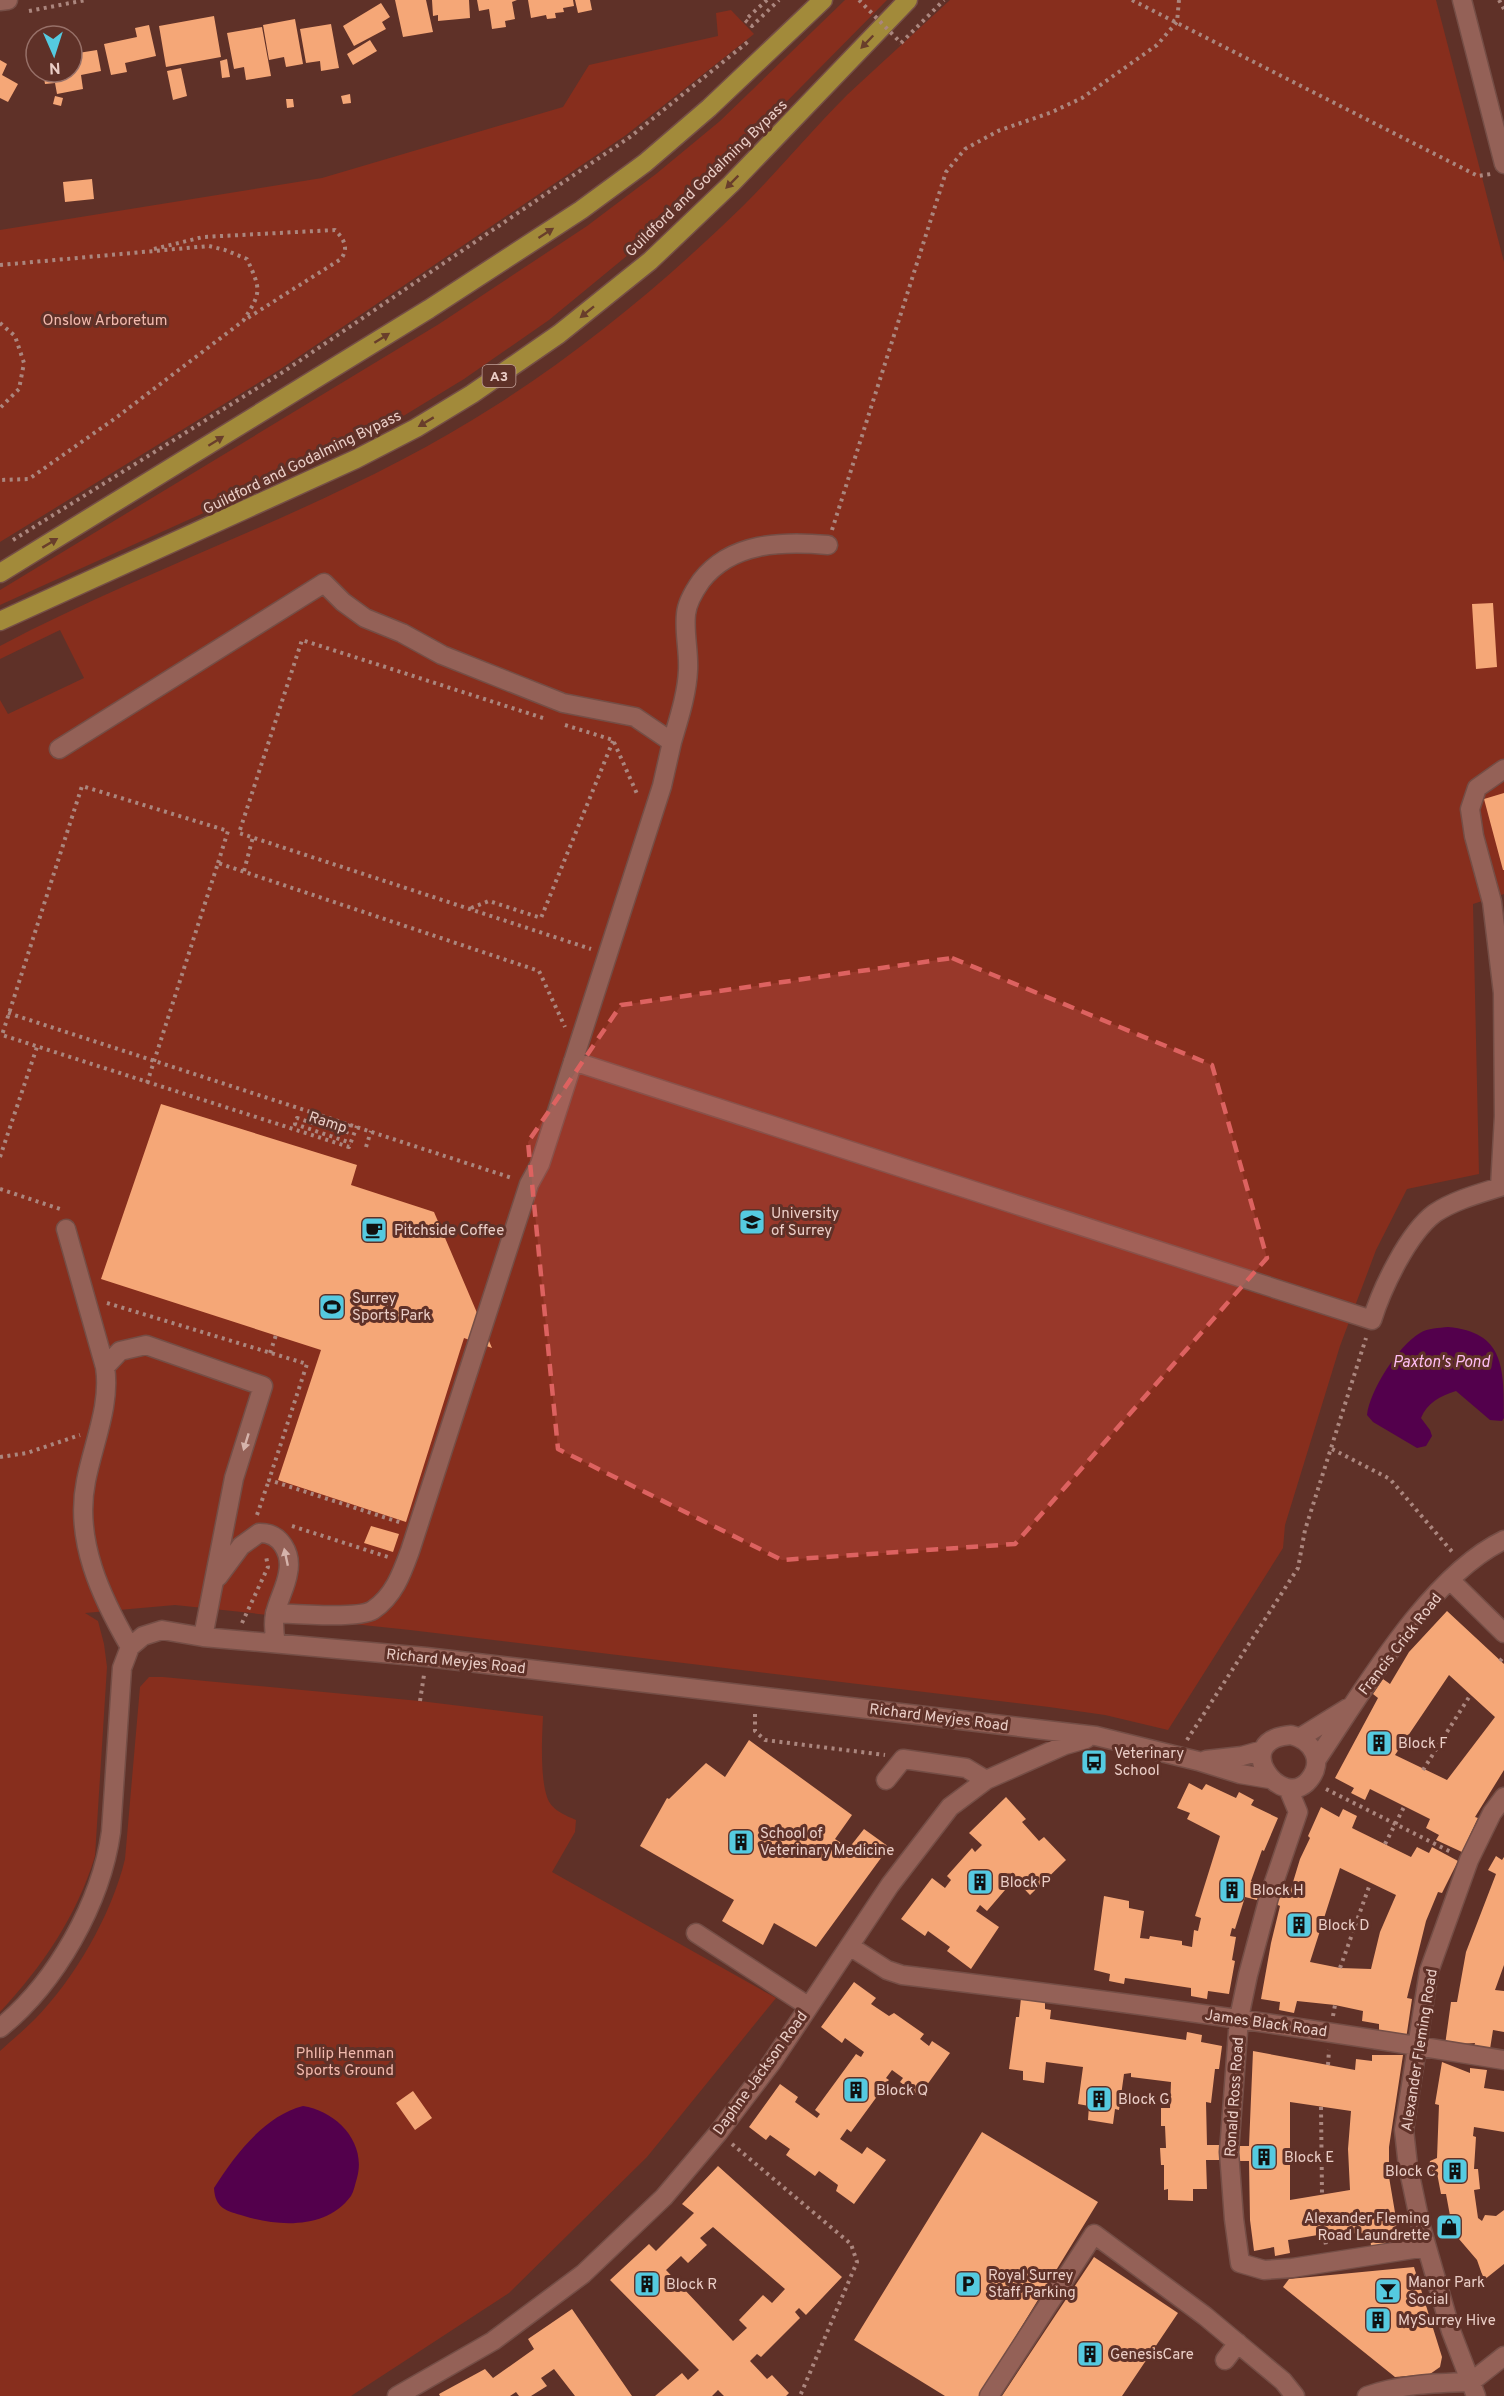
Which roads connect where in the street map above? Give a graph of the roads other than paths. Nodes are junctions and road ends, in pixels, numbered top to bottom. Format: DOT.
graph roads {
  1 [pos="8,0"];
  2 [pos="823,0"];
  3 [pos="908,0"];
  4 [pos="1462,0"];
  5 [pos="0,1"];
  6 [pos="1500,169"];
  7 [pos="828,545"];
  8 [pos="0,573"];
  9 [pos="0,621"];
  10 [pos="672,742"];
  11 [pos="59,749"];
  12 [pos="1504,770"];
  13 [pos="574,1055"];
  14 [pos="66,1229"];
  15 [pos="105,1367"];
  16 [pos="1504,1540"];
  17 [pos="1450,1571"];
  18 [pos="212,1593"];
  19 [pos="275,1613"];
  20 [pos="1504,1633"];
  21 [pos="203,1637"];
  22 [pos="276,1643"];
  23 [pos="130,1647"];
  24 [pos="1353,1705"];
  25 [pos="1096,1736"];
  26 [pos="1301,1737"];
  27 [pos="1263,1750"];
  28 [pos="1197,1753"];
  29 [pos="1317,1759"];
  30 [pos="1270,1779"];
  31 [pos="886,1780"];
  32 [pos="986,1780"];
  33 [pos="1288,1788"];
  34 [pos="1504,1797"];
  35 [pos="696,1933"];
  36 [pos="850,1947"];
  37 [pos="808,2006"];
  38 [pos="1239,2018"];
  39 [pos="0,2028"];
  40 [pos="1418,2046"];
  41 [pos="1504,2060"];
  42 [pos="1426,2247"];
  43 [pos="1238,2343"];
  44 [pos="1504,2356"];
  45 [pos="1225,2360"];
  46 [pos="1473,2389"];
  47 [pos="397,2396"];
  48 [pos="989,2396"];
  49 [pos="1295,2396"];
  50 [pos="1367,2396"];
  1 -- 5 [label="street"];
  8 -- 2 [label="highway, one-way"];
  3 -- 9 [label="highway, Guildford and Godalming Bypass / A3, one-way"];
  4 -- 6 [label="street"];
  7 -- 10 [label="street"];
  10 -- 11 [label="street"];
  10 -- 13 [label="street"];
  12 -- 13 [label="street"];
  13 -- 19 [label="street"];
  14 -- 15 [label="street"];
  15 -- 18 [label="street, one-way"];
  15 -- 23 [label="street"];
  16 -- 17 [label="street, Francis Crick Road"];
  17 -- 20 [label="street"];
  17 -- 24 [label="street, Francis Crick Road"];
  19 -- 18 [label="street, one-way"];
  18 -- 21 [label="street"];
  19 -- 22 [label="street"];
  21 -- 22 [label="street, Richard Meyjes Road"];
  21 -- 23 [label="street, Richard Meyjes Road"];
  22 -- 25 [label="street, Richard Meyjes Road"];
  23 -- 39 [label="street"];
  24 -- 26 [label="street, Francis Crick Road"];
  24 -- 29 [label="street, Francis Crick Road"];
  25 -- 28 [label="street, Richard Meyjes Road"];
  25 -- 32 [label="street, Daphne Jackson Road"];
  26 -- 27 [label="street"];
  26 -- 29 [label="street"];
  27 -- 28 [label="street, Richard Meyjes Road"];
  27 -- 30 [label="street"];
  28 -- 30 [label="street, Richard Meyjes Road"];
  29 -- 33 [label="street"];
  30 -- 33 [label="street"];
  31 -- 32 [label="street"];
  32 -- 36 [label="street, Daphne Jackson Road"];
  33 -- 38 [label="street, Ronald Ross Road"];
  34 -- 40 [label="street, Alexander Fleming Road"];
  35 -- 37 [label="street"];
  36 -- 37 [label="street, Daphne Jackson Road"];
  36 -- 38 [label="street, James Black Road"];
  37 -- 47 [label="street, Daphne Jackson Road"];
  38 -- 40 [label="street, James Black Road"];
  38 -- 42 [label="street, Ronald Ross Road"];
  40 -- 41 [label="street, James Black Road"];
  40 -- 42 [label="street, Alexander Fleming Road"];
  42 -- 46 [label="street, Alexander Fleming Road"];
  43 -- 45 [label="street"];
  43 -- 48 [label="street"];
  43 -- 49 [label="street"];
  44 -- 46 [label="street"];
  46 -- 50 [label="street"];
}
